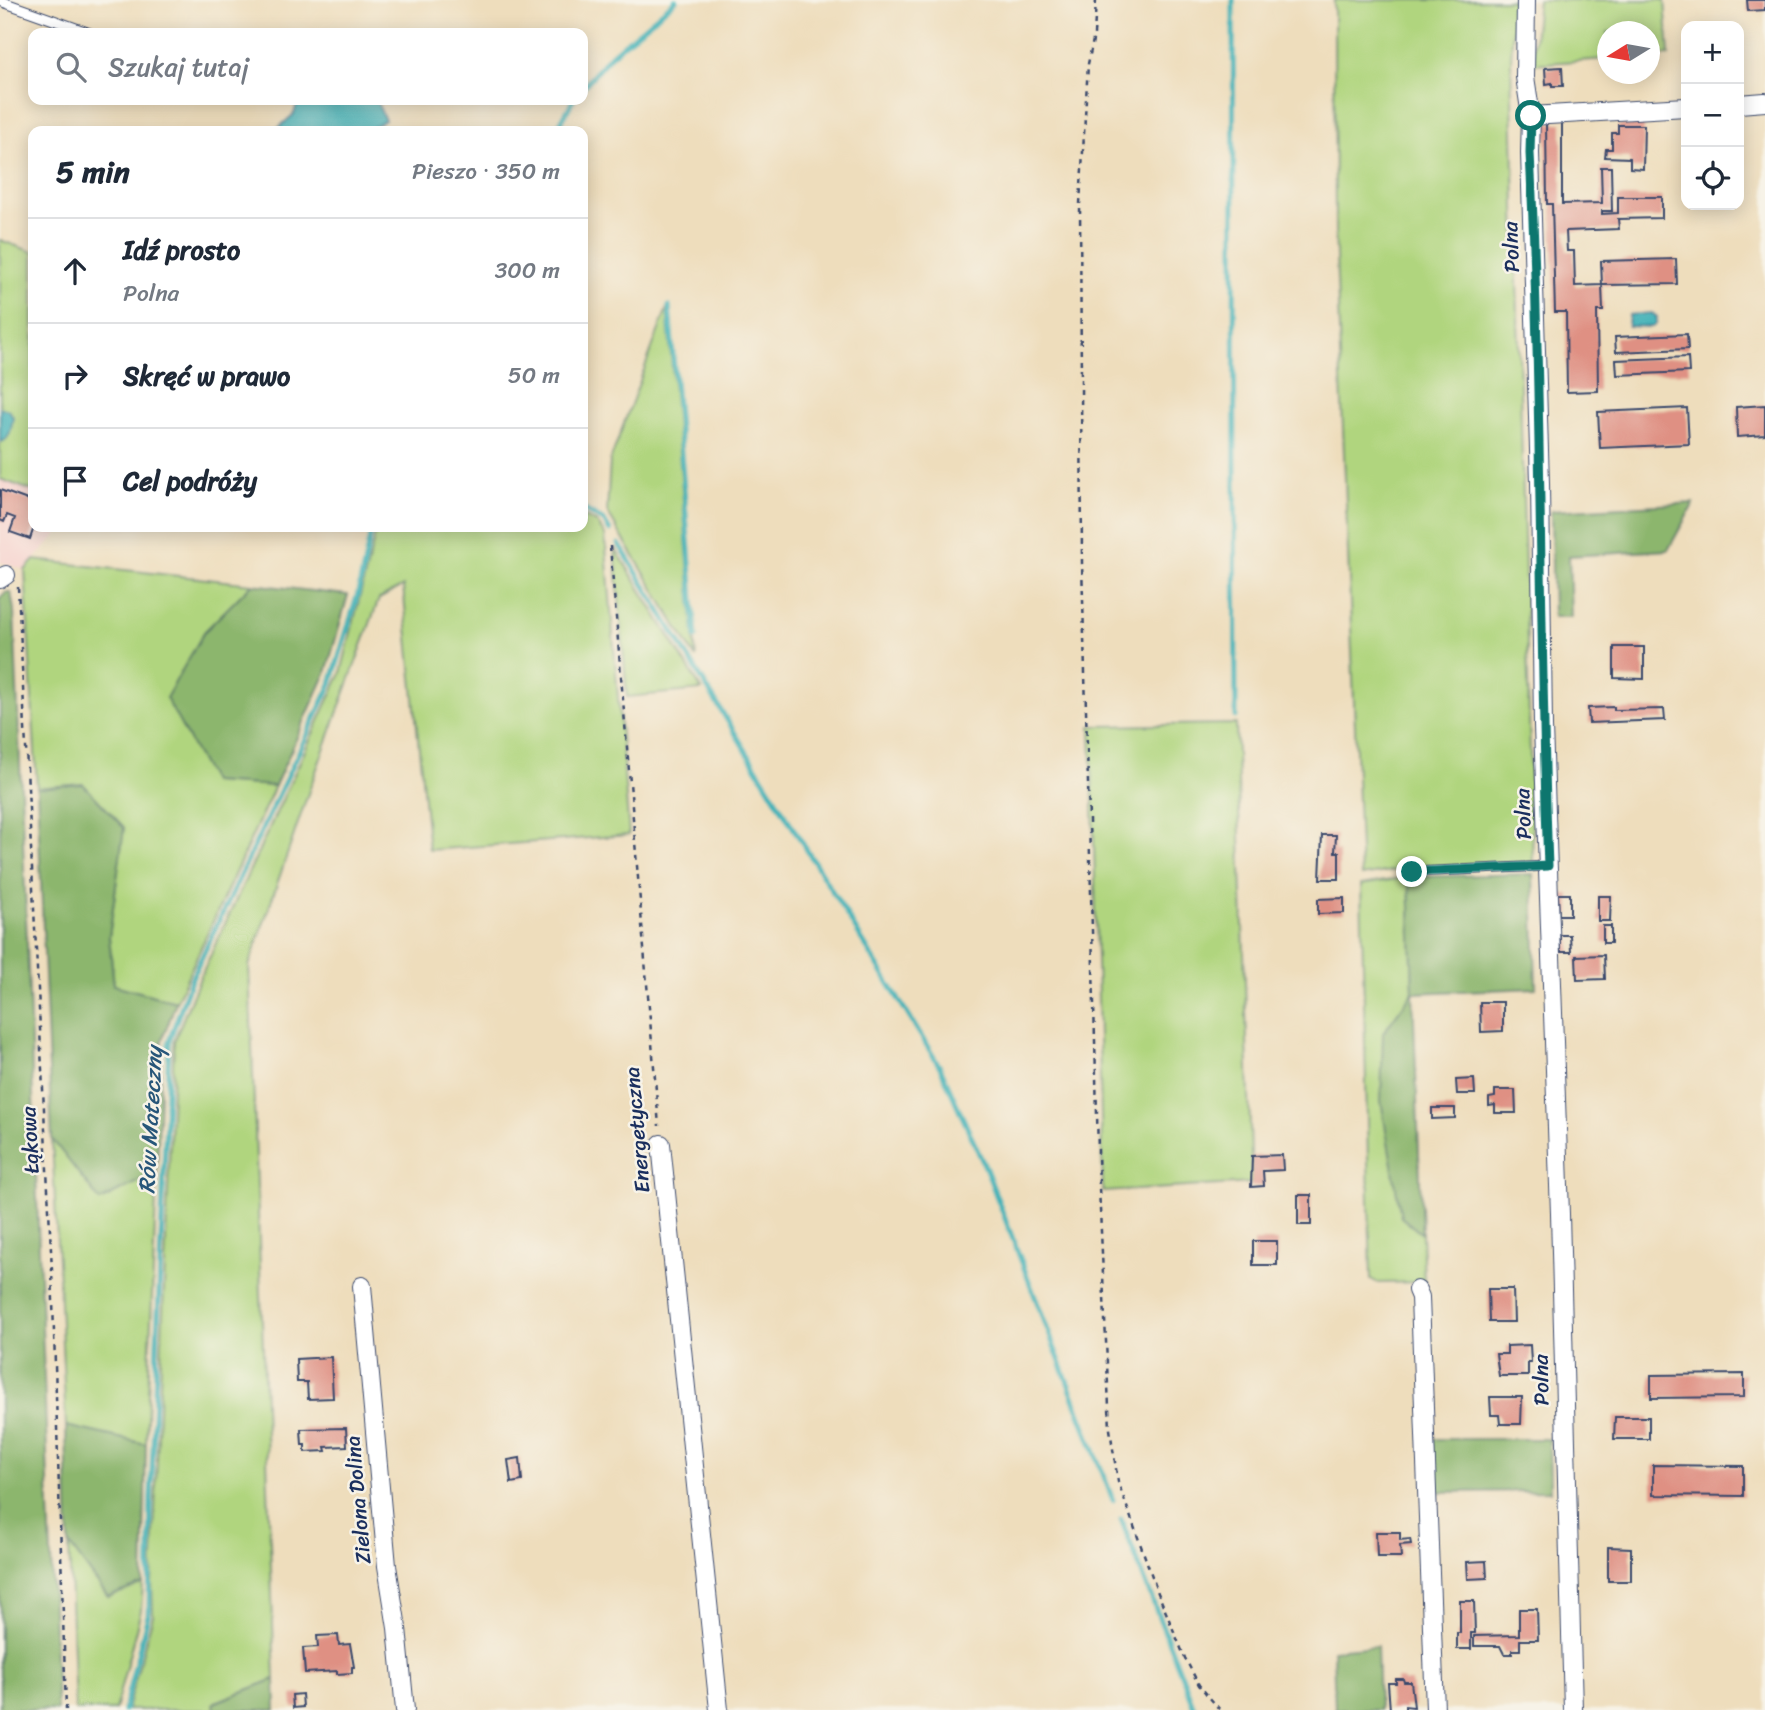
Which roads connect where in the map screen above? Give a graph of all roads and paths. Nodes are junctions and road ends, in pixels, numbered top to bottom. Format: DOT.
graph roads {
  1 [pos="1096,0"];
  2 [pos="1526,0"];
  3 [pos="0,1"];
  4 [pos="76,28"];
  5 [pos="1765,102"];
  6 [pos="1744,104"];
  7 [pos="1681,107"];
  8 [pos="1531,116"];
  9 [pos="610,546"];
  10 [pos="3,577"];
  11 [pos="1548,866"];
  12 [pos="1412,872"];
  13 [pos="661,1144"];
  14 [pos="362,1286"];
  15 [pos="1417,1290"];
  16 [pos="66,1710"];
  17 [pos="405,1710"];
  18 [pos="719,1710"];
  19 [pos="1220,1710"];
  20 [pos="1435,1710"];
  21 [pos="1573,1710"];
  1 -- 19 [label="path"];
  2 -- 8 [label="street, Polna"];
  3 -- 4 [label="lane"];
  5 -- 6 [label="street"];
  7 -- 8 [label="street"];
  8 -- 11 [label="street, Polna"];
  9 -- 13 [label="path, Energetyczna"];
  10 -- 16 [label="path, Łąkowa"];
  11 -- 12 [label="lane"];
  11 -- 21 [label="street, Polna"];
  13 -- 18 [label="street, Energetyczna"];
  14 -- 17 [label="street, Zielona Dolina"];
  15 -- 20 [label="street"];
}
